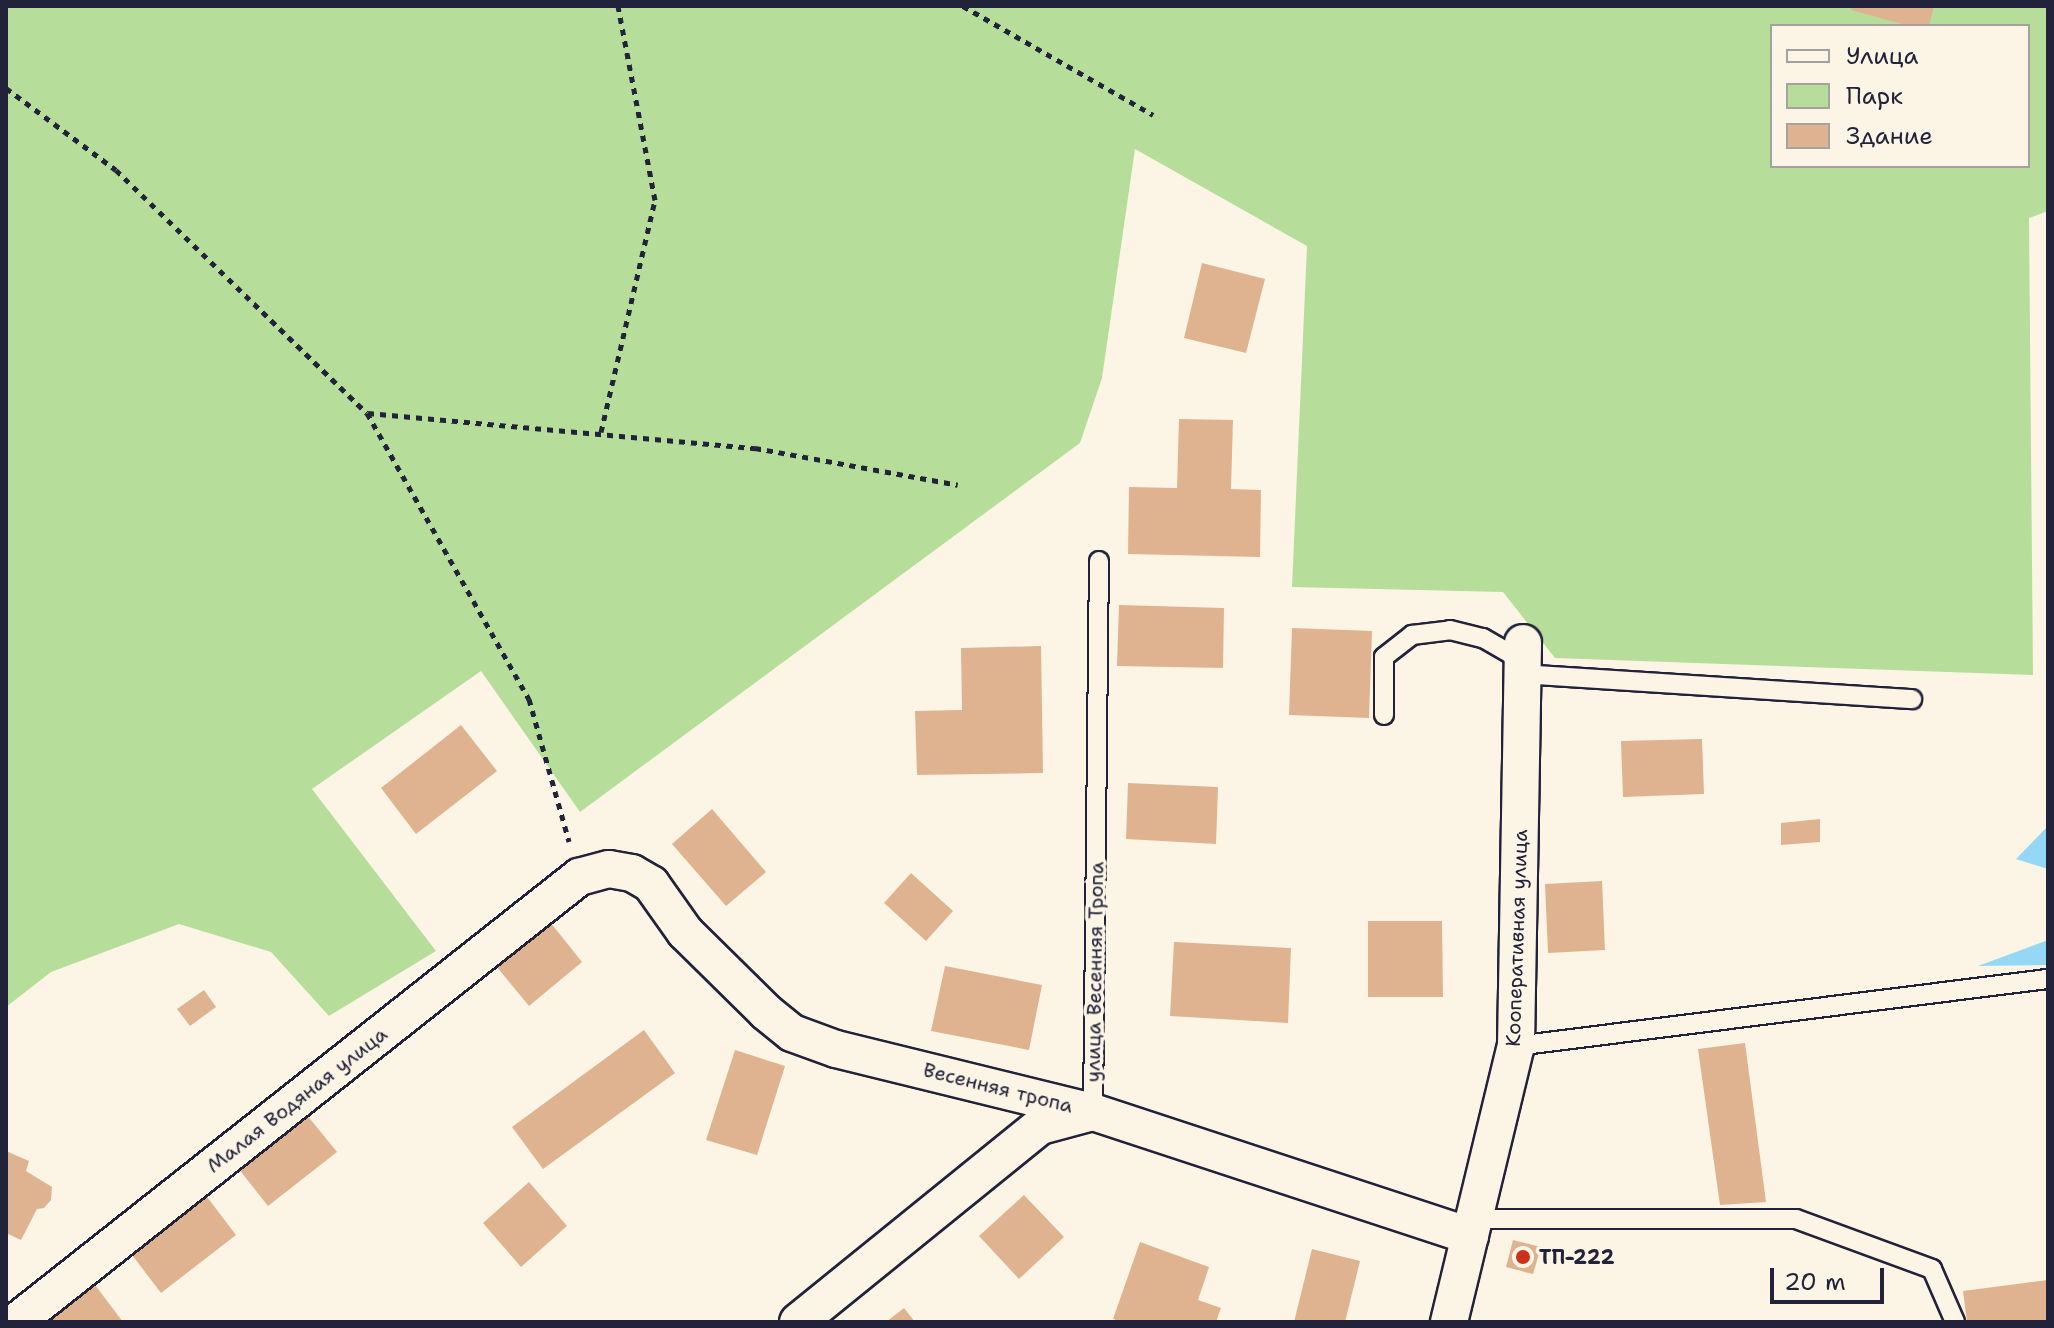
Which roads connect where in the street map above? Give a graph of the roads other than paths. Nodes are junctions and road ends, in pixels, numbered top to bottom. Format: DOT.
graph roads {
  1 [pos="1099,561"];
  2 [pos="1523,658"];
  3 [pos="1912,699"];
  4 [pos="1384,715"];
  5 [pos="579,877"];
  6 [pos="2047,979"];
  7 [pos="1516,1046"];
  8 [pos="1093,1112"];
  9 [pos="1472,1228"];
  10 [pos="1453,1320"];
  11 [pos="16,1322"];
  12 [pos="798,1322"];
  13 [pos="1955,1322"];
  1 -- 8 [label="lane, улица Весенняя Тропа"];
  2 -- 3 [label="lane"];
  2 -- 4 [label="lane"];
  2 -- 7 [label="street, Кооперативная улица"];
  5 -- 8 [label="street, Весенняя тропа"];
  5 -- 11 [label="street, Малая Водяная улица"];
  6 -- 7 [label="lane"];
  7 -- 9 [label="street, Кооперативная улица"];
  8 -- 9 [label="street, Весенняя тропа"];
  8 -- 12 [label="street, улица Весенняя Тропа"];
  9 -- 10 [label="street, Кооперативная улица"];
  9 -- 13 [label="lane"];
}
